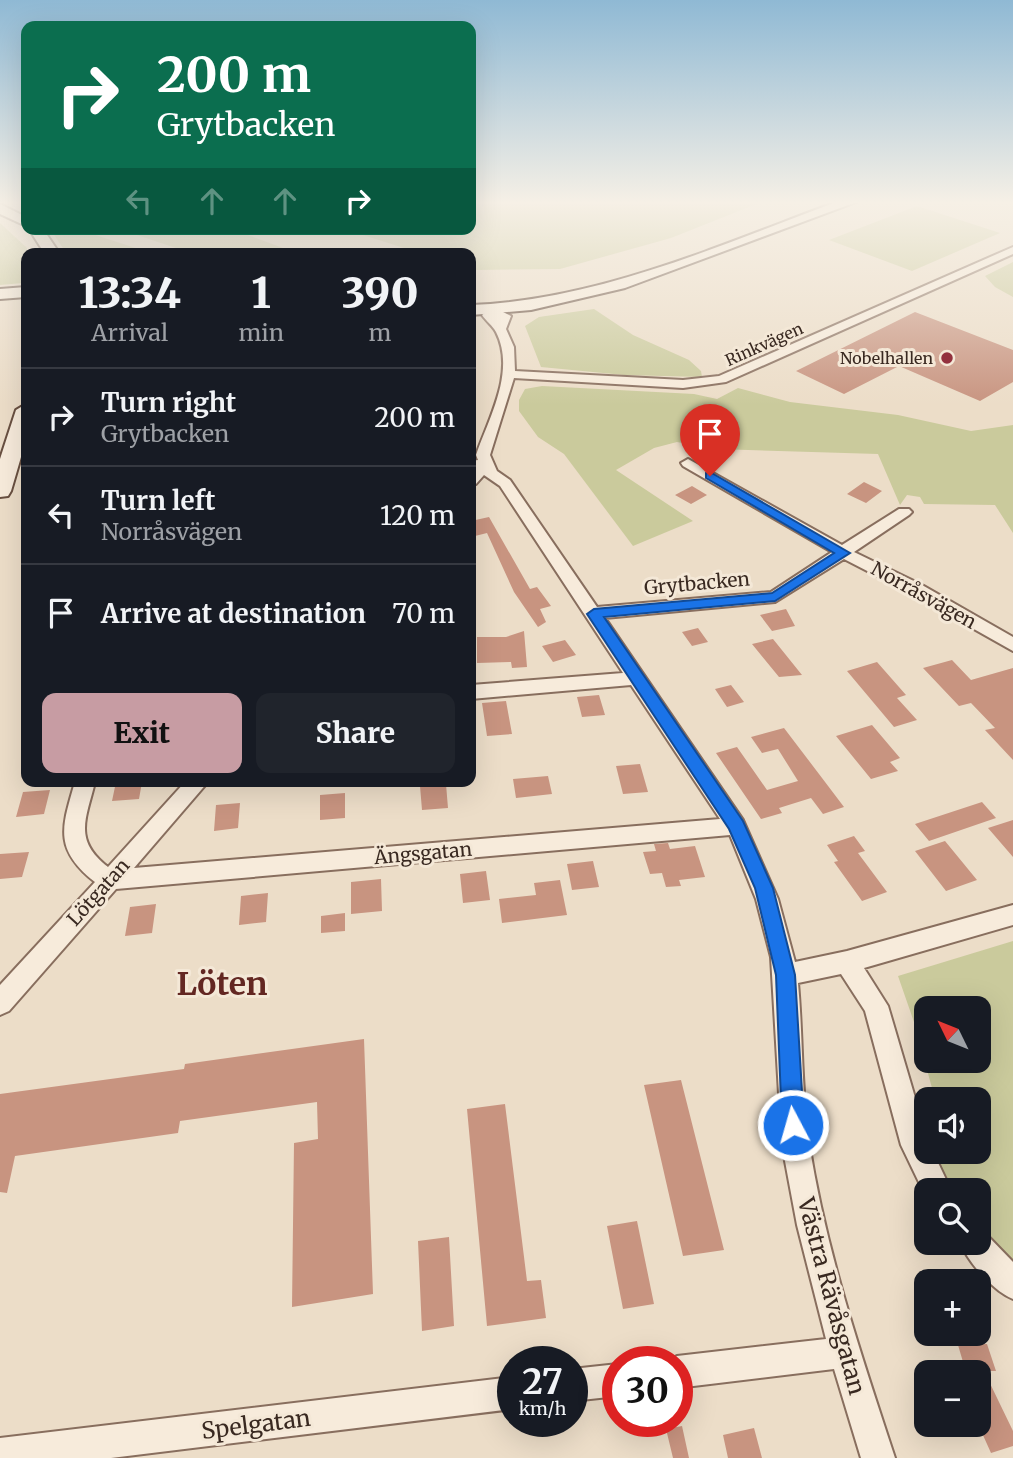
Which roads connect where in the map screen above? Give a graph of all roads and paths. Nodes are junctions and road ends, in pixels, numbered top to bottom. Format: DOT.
graph roads {
  1 [pos="664,269"];
  2 [pos="970,269"];
  3 [pos="21,293"];
  4 [pos="0,294"];
  5 [pos="0,301"];
  6 [pos="21,303"];
  7 [pos="476,310"];
  8 [pos="494,310"];
  9 [pos="509,374"];
  10 [pos="21,426"];
  11 [pos="688,463"];
  12 [pos="476,470"];
  13 [pos="0,491"];
  14 [pos="904,512"];
  15 [pos="844,553"];
  16 [pos="594,614"];
  17 [pos="1013,645"];
  18 [pos="637,678"];
  19 [pos="476,692"];
  20 [pos="85,787"];
  21 [pos="193,787"];
  22 [pos="736,826"];
  23 [pos="109,880"];
  24 [pos="1013,915"];
  25 [pos="848,962"];
  26 [pos="785,975"];
  27 [pos="0,1003"];
  28 [pos="931,1178"];
  29 [pos="986,1255"];
  30 [pos="1013,1284"];
  31 [pos="845,1352"];
  32 [pos="693,1371"];
  33 [pos="497,1395"];
  34 [pos="130,1449"];
  35 [pos="0,1455"];
  36 [pos="878,1458"];
  1 -- 8 [label="street"];
  2 -- 9 [label="street, Rinkvägen"];
  3 -- 4 [label="street"];
  5 -- 6 [label="street"];
  7 -- 8 [label="street"];
  8 -- 9 [label="street"];
  9 -- 12 [label="street"];
  10 -- 13 [label="street"];
  11 -- 15 [label="street, Norråsvägen"];
  12 -- 16 [label="street, Västra Rävåsgatan"];
  14 -- 15 [label="street, Grytbacken"];
  15 -- 16 [label="street, Grytbacken"];
  15 -- 17 [label="street, Norråsvägen"];
  16 -- 18 [label="street, Västra Rävåsgatan"];
  18 -- 19 [label="street"];
  18 -- 22 [label="street, Västra Rävåsgatan"];
  20 -- 23 [label="street"];
  21 -- 23 [label="street, Lötgatan"];
  22 -- 23 [label="street, Ängsgatan"];
  22 -- 26 [label="street, Västra Rävåsgatan"];
  23 -- 27 [label="street, Lötgatan"];
  24 -- 25 [label="street"];
  25 -- 26 [label="street"];
  25 -- 28 [label="street"];
  26 -- 31 [label="street, Västra Rävåsgatan"];
  29 -- 30 [label="street"];
  31 -- 32 [label="street"];
  31 -- 36 [label="street, Västra Rävåsgatan"];
  33 -- 34 [label="street, Spelgatan"];
  34 -- 35 [label="street, Spelgatan"];
}
